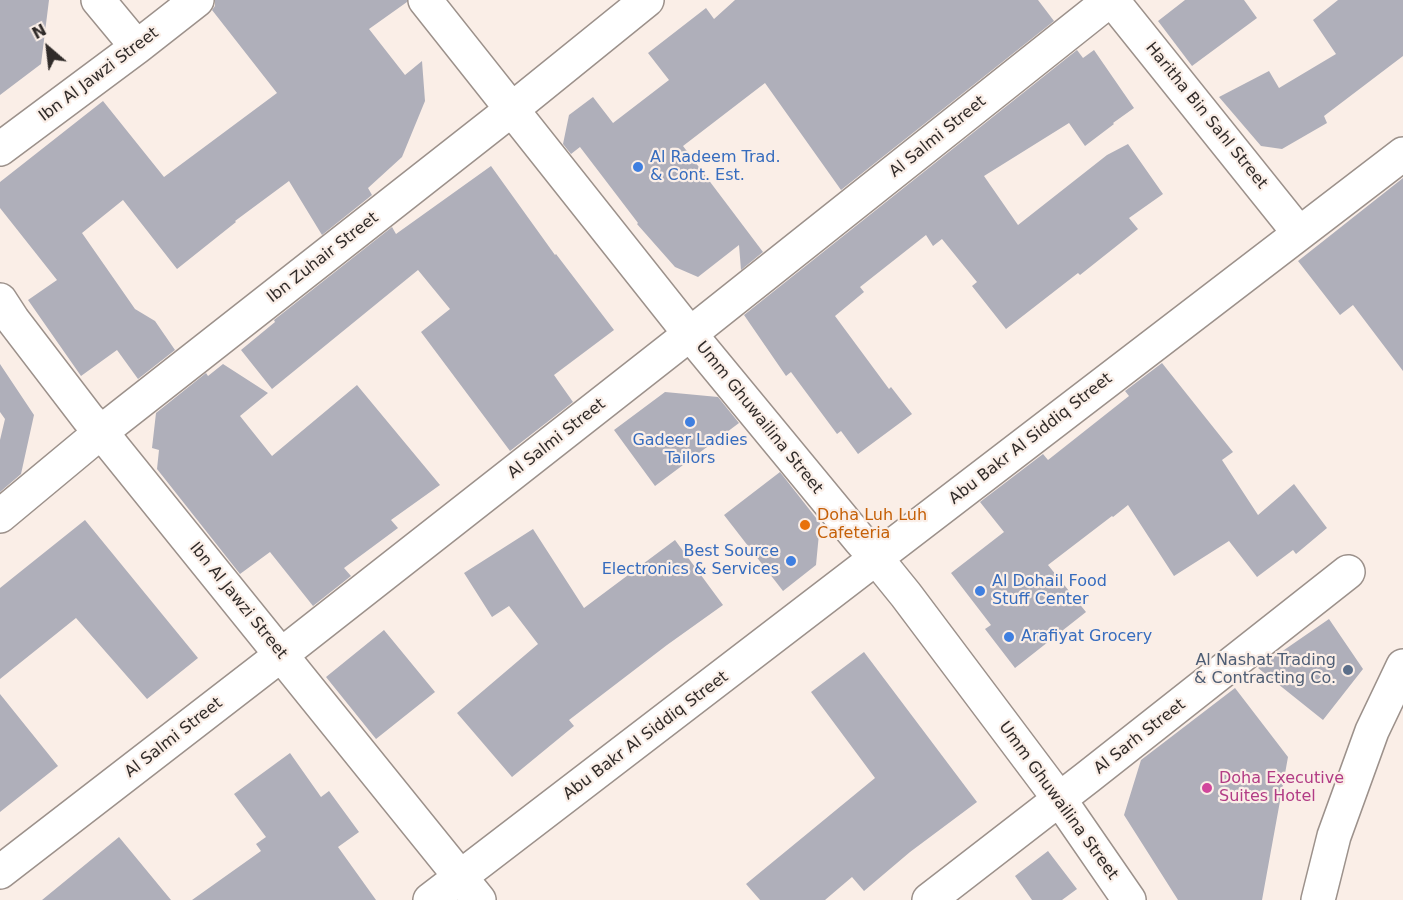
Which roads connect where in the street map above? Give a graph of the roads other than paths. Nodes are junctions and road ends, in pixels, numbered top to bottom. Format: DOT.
graph roads {
  1 [pos="98,0"];
  2 [pos="197,0"];
  3 [pos="425,0"];
  4 [pos="646,0"];
  5 [pos="1111,0"];
  6 [pos="137,47"];
  7 [pos="512,110"];
  8 [pos="0,149"];
  9 [pos="1403,154"];
  10 [pos="1299,233"];
  11 [pos="0,300"];
  12 [pos="690,334"];
  13 [pos="101,432"];
  14 [pos="0,516"];
  15 [pos="876,558"];
  16 [pos="1348,572"];
  17 [pos="281,655"];
  18 [pos="1403,666"];
  19 [pos="1060,800"];
  20 [pos="0,872"];
  21 [pos="470,888"];
  22 [pos="430,900"];
  23 [pos="929,900"];
  24 [pos="1129,900"];
  25 [pos="1318,900"];
  1 -- 6 [label="street"];
  2 -- 6 [label="street, Ibn Al Jawzi Street"];
  3 -- 7 [label="street, Umm Ghuwailina Street"];
  4 -- 7 [label="street, Ibn Zuhair Street"];
  5 -- 10 [label="street, Haritha Bin Sahl Street"];
  5 -- 12 [label="street, Al Salmi Street"];
  6 -- 8 [label="street, Ibn Al Jawzi Street"];
  7 -- 12 [label="street, Umm Ghuwailina Street"];
  7 -- 13 [label="street, Ibn Zuhair Street"];
  9 -- 10 [label="street, Abu Bakr Al Siddiq Street"];
  10 -- 15 [label="street, Abu Bakr Al Siddiq Street"];
  11 -- 13 [label="street, Ibn Al Jawzi Street"];
  12 -- 15 [label="street, Umm Ghuwailina Street"];
  12 -- 17 [label="street, Al Salmi Street"];
  13 -- 14 [label="street, Ibn Zuhair Street"];
  13 -- 17 [label="street, Ibn Al Jawzi Street"];
  15 -- 19 [label="street, Umm Ghuwailina Street"];
  15 -- 21 [label="street, Abu Bakr Al Siddiq Street"];
  16 -- 19 [label="street, Al Sarh Street"];
  17 -- 20 [label="street, Al Salmi Street"];
  17 -- 21 [label="street, Ibn Al Jawzi Street"];
  18 -- 25 [label="street"];
  19 -- 23 [label="street, Al Sarh Street"];
  19 -- 24 [label="street, Umm Ghuwailina Street"];
  21 -- 22 [label="street, Abu Bakr Al Siddiq Street"];
}
